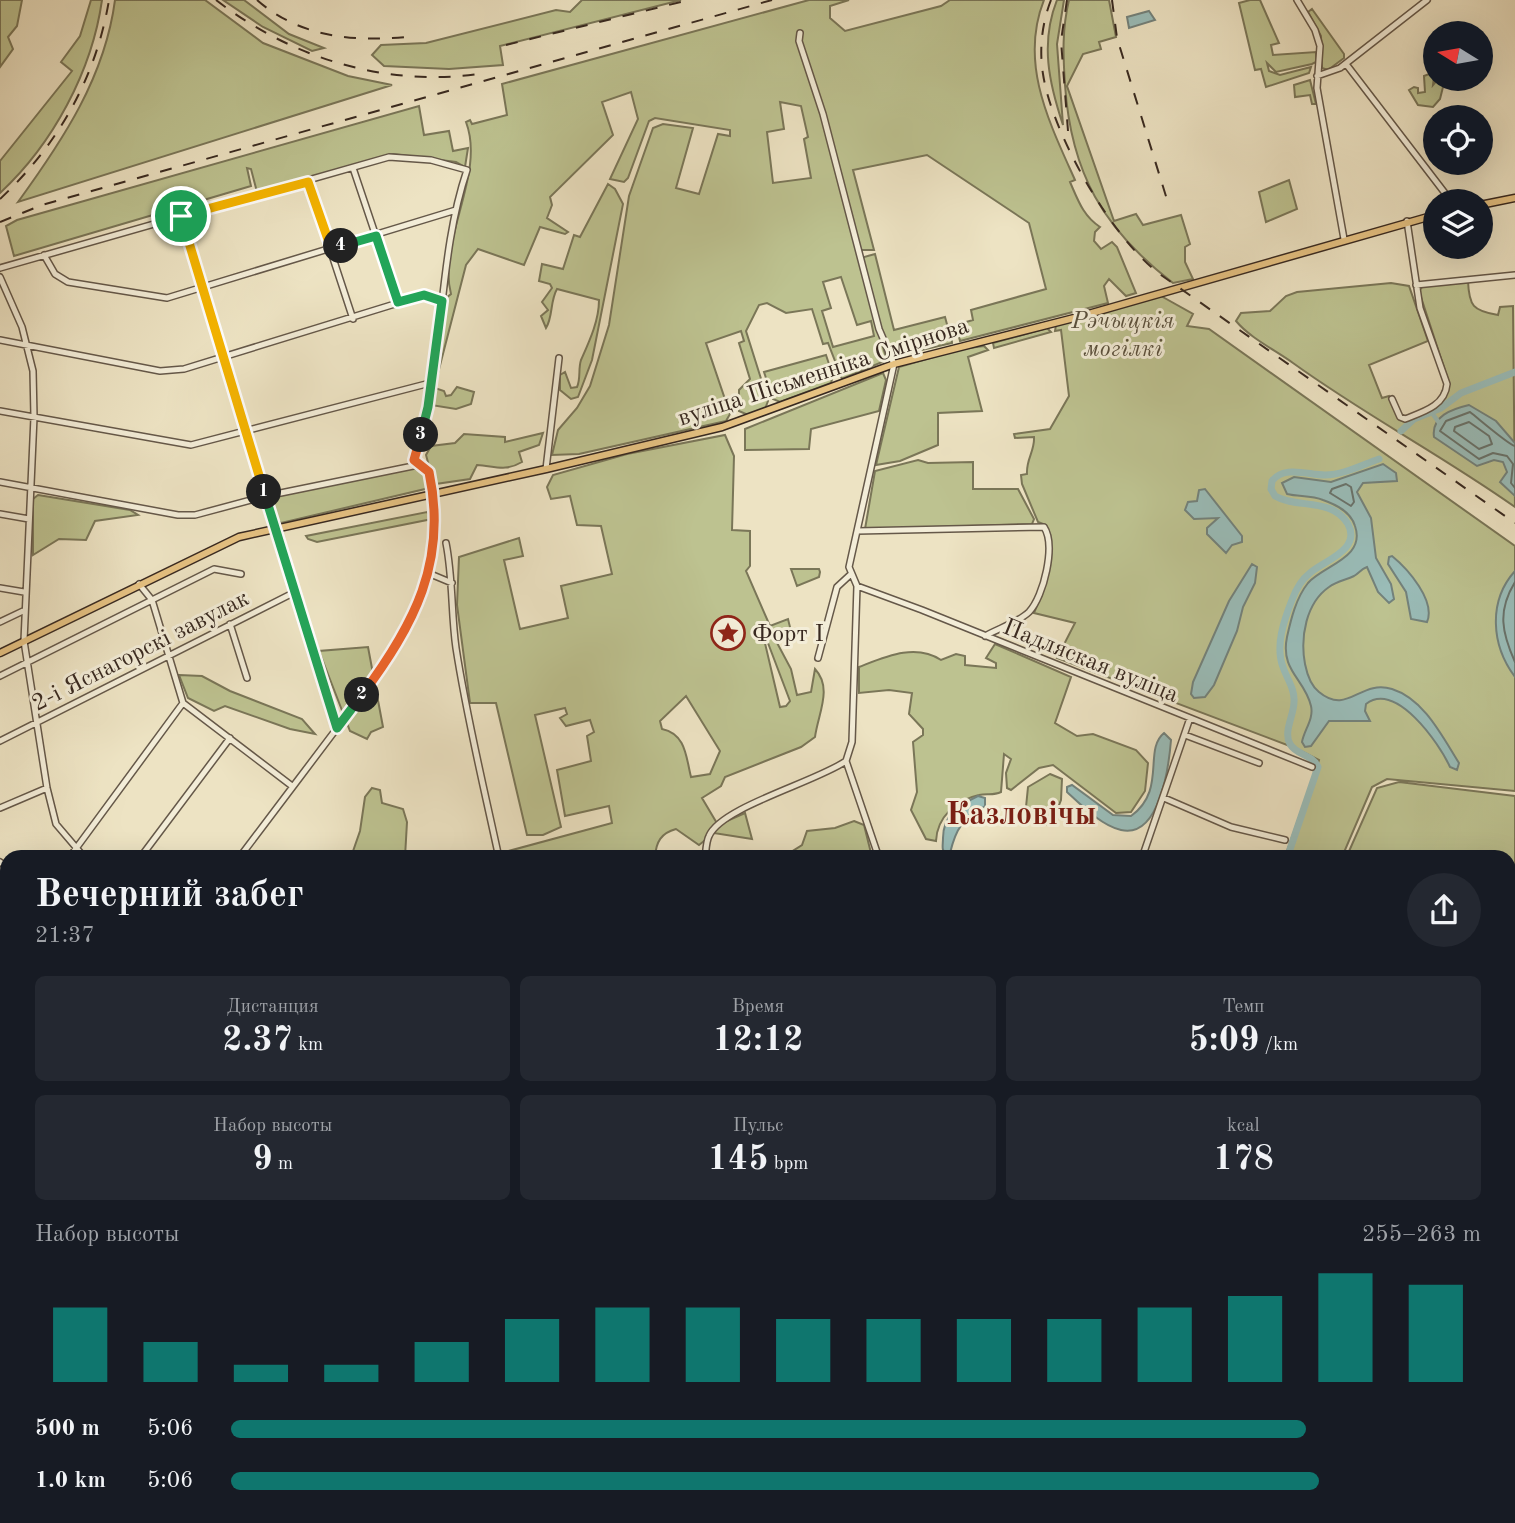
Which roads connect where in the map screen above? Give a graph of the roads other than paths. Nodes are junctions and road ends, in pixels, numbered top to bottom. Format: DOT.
graph roads {
  1 [pos="1297,0"];
  2 [pos="1427,0"];
  3 [pos="800,33"];
  4 [pos="1346,64"];
  5 [pos="1317,76"];
  6 [pos="353,168"];
  7 [pos="308,182"];
  8 [pos="1442,189"];
  9 [pos="1515,198"];
  10 [pos="1493,202"];
  11 [pos="456,210"];
  12 [pos="181,216"];
  13 [pos="1423,218"];
  14 [pos="1407,221"];
  15 [pos="376,236"];
  16 [pos="1344,239"];
  17 [pos="331,248"];
  18 [pos="44,255"];
  19 [pos="0,268"];
  20 [pos="1515,275"];
  21 [pos="0,277"];
  22 [pos="1416,285"];
  23 [pos="204,289"];
  24 [pos="442,301"];
  25 [pos="398,302"];
  26 [pos="353,319"];
  27 [pos="0,340"];
  28 [pos="28,346"];
  29 [pos="225,358"];
  30 [pos="559,358"];
  31 [pos="894,364"];
  32 [pos="430,383"];
  33 [pos="1392,399"];
  34 [pos="0,411"];
  35 [pos="34,417"];
  36 [pos="246,430"];
  37 [pos="418,465"];
  38 [pos="546,470"];
  39 [pos="0,482"];
  40 [pos="31,489"];
  41 [pos="434,493"];
  42 [pos="265,496"];
  43 [pos="0,514"];
  44 [pos="29,519"];
  45 [pos="276,529"];
  46 [pos="857,531"];
  47 [pos="446,543"];
  48 [pos="428,573"];
  49 [pos="241,574"];
  50 [pos="850,575"];
  51 [pos="452,583"];
  52 [pos="139,584"];
  53 [pos="857,586"];
  54 [pos="0,588"];
  55 [pos="24,592"];
  56 [pos="295,592"];
  57 [pos="152,600"];
  58 [pos="23,611"];
  59 [pos="0,622"];
  60 [pos="230,625"];
  61 [pos="984,636"];
  62 [pos="24,641"];
  63 [pos="0,653"];
  64 [pos="168,656"];
  65 [pos="818,658"];
  66 [pos="27,663"];
  67 [pos="0,676"];
  68 [pos="247,678"];
  69 [pos="183,703"];
  70 [pos="1190,718"];
  71 [pos="37,722"];
  72 [pos="337,728"];
  73 [pos="1185,735"];
  74 [pos="230,738"];
  75 [pos="0,741"];
  76 [pos="846,761"];
  77 [pos="1259,763"];
  78 [pos="1312,767"];
  79 [pos="292,786"];
  80 [pos="47,788"];
  81 [pos="1164,798"];
  82 [pos="0,808"];
  83 [pos="1285,840"];
  84 [pos="75,850"];
  85 [pos="146,850"];
  86 [pos="245,850"];
  87 [pos="497,850"];
  88 [pos="706,850"];
  89 [pos="876,850"];
  90 [pos="1145,850"];
  1 -- 5 [label="street"];
  2 -- 4 [label="street"];
  3 -- 31 [label="street"];
  4 -- 5 [label="street"];
  4 -- 8 [label="street"];
  5 -- 16 [label="street"];
  6 -- 7 [label="street"];
  6 -- 11 [label="street"];
  6 -- 15 [label="street"];
  7 -- 12 [label="street"];
  7 -- 17 [label="street"];
  9 -- 10 [label="main road"];
  11 -- 15 [label="street"];
  11 -- 24 [label="street"];
  12 -- 18 [label="street"];
  12 -- 23 [label="street"];
  13 -- 14 [label="main road, вуліца Пісьменніка Смірнова"];
  14 -- 16 [label="main road, вуліца Пісьменніка Смірнова"];
  14 -- 22 [label="street"];
  15 -- 17 [label="street"];
  15 -- 25 [label="street"];
  16 -- 31 [label="main road, вуліца Пісьменніка Смірнова"];
  17 -- 23 [label="street"];
  17 -- 26 [label="street"];
  18 -- 19 [label="street"];
  18 -- 23 [label="street"];
  20 -- 22 [label="street"];
  21 -- 28 [label="street"];
  22 -- 33 [label="street"];
  23 -- 29 [label="street"];
  24 -- 25 [label="street"];
  24 -- 32 [label="street"];
  25 -- 26 [label="street"];
  26 -- 29 [label="street"];
  27 -- 28 [label="street"];
  28 -- 29 [label="street"];
  28 -- 35 [label="street"];
  29 -- 36 [label="street"];
  30 -- 38 [label="street"];
  31 -- 38 [label="main road, вуліца Пісьменніка Смірнова"];
  31 -- 46 [label="street"];
  32 -- 36 [label="street"];
  32 -- 37 [label="street"];
  34 -- 35 [label="street"];
  35 -- 36 [label="street"];
  35 -- 40 [label="street"];
  36 -- 42 [label="street"];
  37 -- 41 [label="street"];
  37 -- 42 [label="street"];
  38 -- 41 [label="main road, вуліца Пісьменніка Смірнова"];
  39 -- 40 [label="street"];
  40 -- 42 [label="street"];
  40 -- 44 [label="street"];
  41 -- 45 [label="main road, вуліца Пісьменніка Смірнова"];
  41 -- 48 [label="street"];
  42 -- 45 [label="street"];
  43 -- 44 [label="street"];
  44 -- 55 [label="street"];
  45 -- 52 [label="main road, вуліца Пісьменніка Смірнова"];
  45 -- 56 [label="street"];
  46 -- 50 [label="street"];
  46 -- 61 [label="street"];
  47 -- 51 [label="street"];
  48 -- 51 [label="street"];
  48 -- 72 [label="street"];
  49 -- 57 [label="street"];
  50 -- 53 [label="street"];
  50 -- 65 [label="street"];
  51 -- 87 [label="street"];
  52 -- 57 [label="street"];
  52 -- 62 [label="main road, вуліца Пісьменніка Смірнова"];
  53 -- 61 [label="street, Падляская вуліца"];
  53 -- 76 [label="street"];
  54 -- 55 [label="street"];
  55 -- 58 [label="street"];
  56 -- 60 [label="street, 2-і Яснагорскі завулак"];
  56 -- 72 [label="street"];
  57 -- 64 [label="street"];
  57 -- 66 [label="street"];
  58 -- 59 [label="street"];
  58 -- 62 [label="street"];
  60 -- 64 [label="street, 2-і Яснагорскі завулак"];
  60 -- 68 [label="street"];
  61 -- 70 [label="street, Падляская вуліца"];
  62 -- 63 [label="main road, вуліца Пісьменніка Смірнова"];
  62 -- 66 [label="street"];
  64 -- 69 [label="street"];
  64 -- 71 [label="street, 2-і Яснагорскі завулак"];
  66 -- 67 [label="street"];
  66 -- 71 [label="street"];
  69 -- 74 [label="street"];
  69 -- 84 [label="street"];
  70 -- 73 [label="street"];
  70 -- 78 [label="street, Падляская вуліца"];
  71 -- 75 [label="street, 2-і Яснагорскі завулак"];
  71 -- 80 [label="street"];
  72 -- 79 [label="street"];
  73 -- 77 [label="street"];
  73 -- 81 [label="street"];
  74 -- 79 [label="street"];
  74 -- 85 [label="street"];
  76 -- 88 [label="street"];
  76 -- 89 [label="street"];
  79 -- 86 [label="street"];
  80 -- 82 [label="street"];
  80 -- 84 [label="street"];
  81 -- 83 [label="street"];
  81 -- 90 [label="street"];
}
